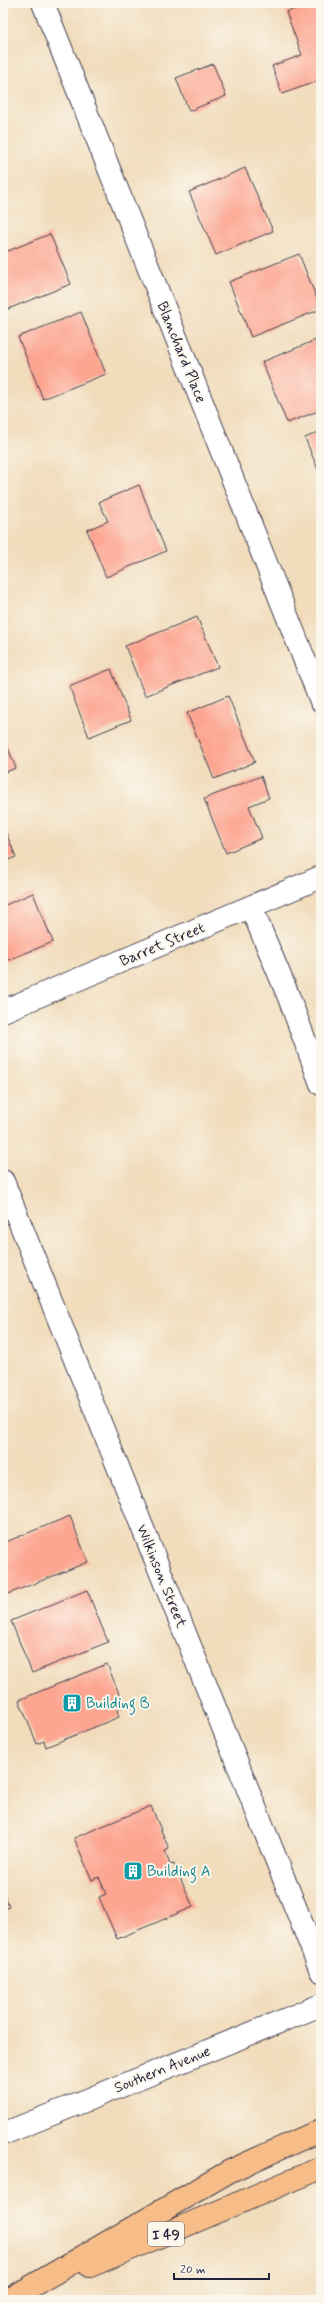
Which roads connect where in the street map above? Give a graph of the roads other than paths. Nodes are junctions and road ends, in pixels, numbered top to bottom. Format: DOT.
graph roads {
  1 [pos="43,3"];
  2 [pos="321,702"];
  3 [pos="321,877"];
  4 [pos="251,907"];
  5 [pos="3,1011"];
  6 [pos="321,1084"];
  7 [pos="3,1181"];
  8 [pos="321,1971"];
  9 [pos="321,2005"];
  10 [pos="321,2130"];
  11 [pos="3,2134"];
  12 [pos="321,2168"];
  13 [pos="9,2300"];
  1 -- 2 [label="street, Blanchard Place"];
  3 -- 4 [label="street, Barret Street"];
  4 -- 5 [label="street, Barret Street"];
  4 -- 6 [label="street"];
  7 -- 8 [label="street, Wilkinson Street"];
  9 -- 11 [label="street, Southern Avenue"];
  10 -- 13 [label="highway"];
  12 -- 13 [label="highway, I 49"];
}
